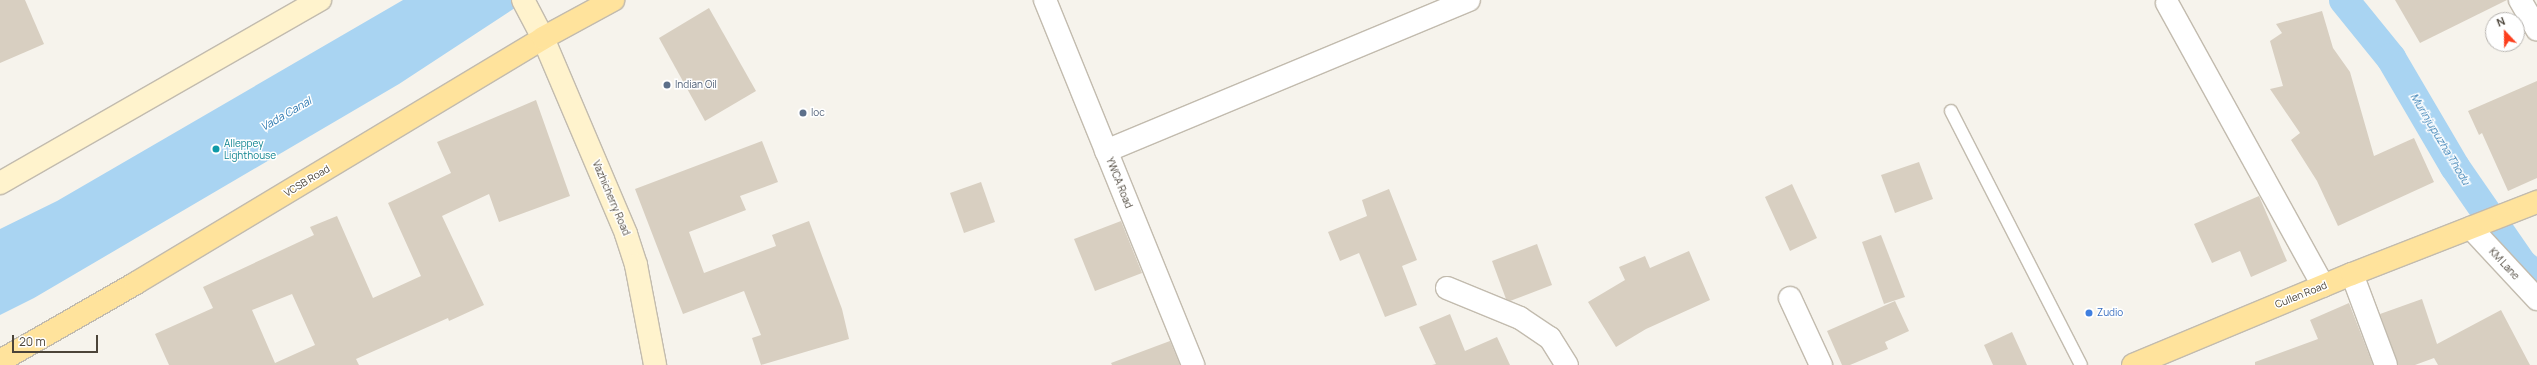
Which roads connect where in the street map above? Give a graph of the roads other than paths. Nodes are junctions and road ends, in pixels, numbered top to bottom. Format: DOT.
graph roads {
  1 [pos="320,0"];
  2 [pos="613,0"];
  3 [pos="1045,0"];
  4 [pos="1469,0"];
  5 [pos="2520,0"];
  6 [pos="2167,3"];
  7 [pos="525,4"];
  8 [pos="2537,29"];
  9 [pos="543,38"];
  10 [pos="1951,111"];
  11 [pos="1106,151"];
  12 [pos="0,183"];
  13 [pos="2537,202"];
  14 [pos="2471,228"];
  15 [pos="2352,274"];
  16 [pos="2323,286"];
  17 [pos="1447,288"];
  18 [pos="1790,298"];
  19 [pos="2537,299"];
  20 [pos="0,361"];
  21 [pos="655,365"];
  22 [pos="1194,365"];
  23 [pos="1567,365"];
  24 [pos="1821,365"];
  25 [pos="2081,365"];
  26 [pos="2133,365"];
  27 [pos="2386,365"];
  1 -- 12 [label="main road"];
  2 -- 9 [label="main road, VCSB Road"];
  3 -- 11 [label="street, YWCA Road"];
  4 -- 11 [label="street"];
  5 -- 8 [label="street"];
  6 -- 16 [label="street"];
  7 -- 9 [label="main road, Vazhicherry Road"];
  9 -- 20 [label="main road, VCSB Road"];
  9 -- 21 [label="main road, Vazhicherry Road"];
  10 -- 25 [label="lane"];
  11 -- 22 [label="street, YWCA Road"];
  13 -- 14 [label="main road, Cullen Road"];
  14 -- 15 [label="main road, Cullen Road"];
  14 -- 19 [label="street, KM Lane"];
  15 -- 16 [label="main road, Cullen Road"];
  15 -- 27 [label="street"];
  16 -- 26 [label="main road, Cullen Road"];
  17 -- 23 [label="street"];
  18 -- 24 [label="street"];
}
